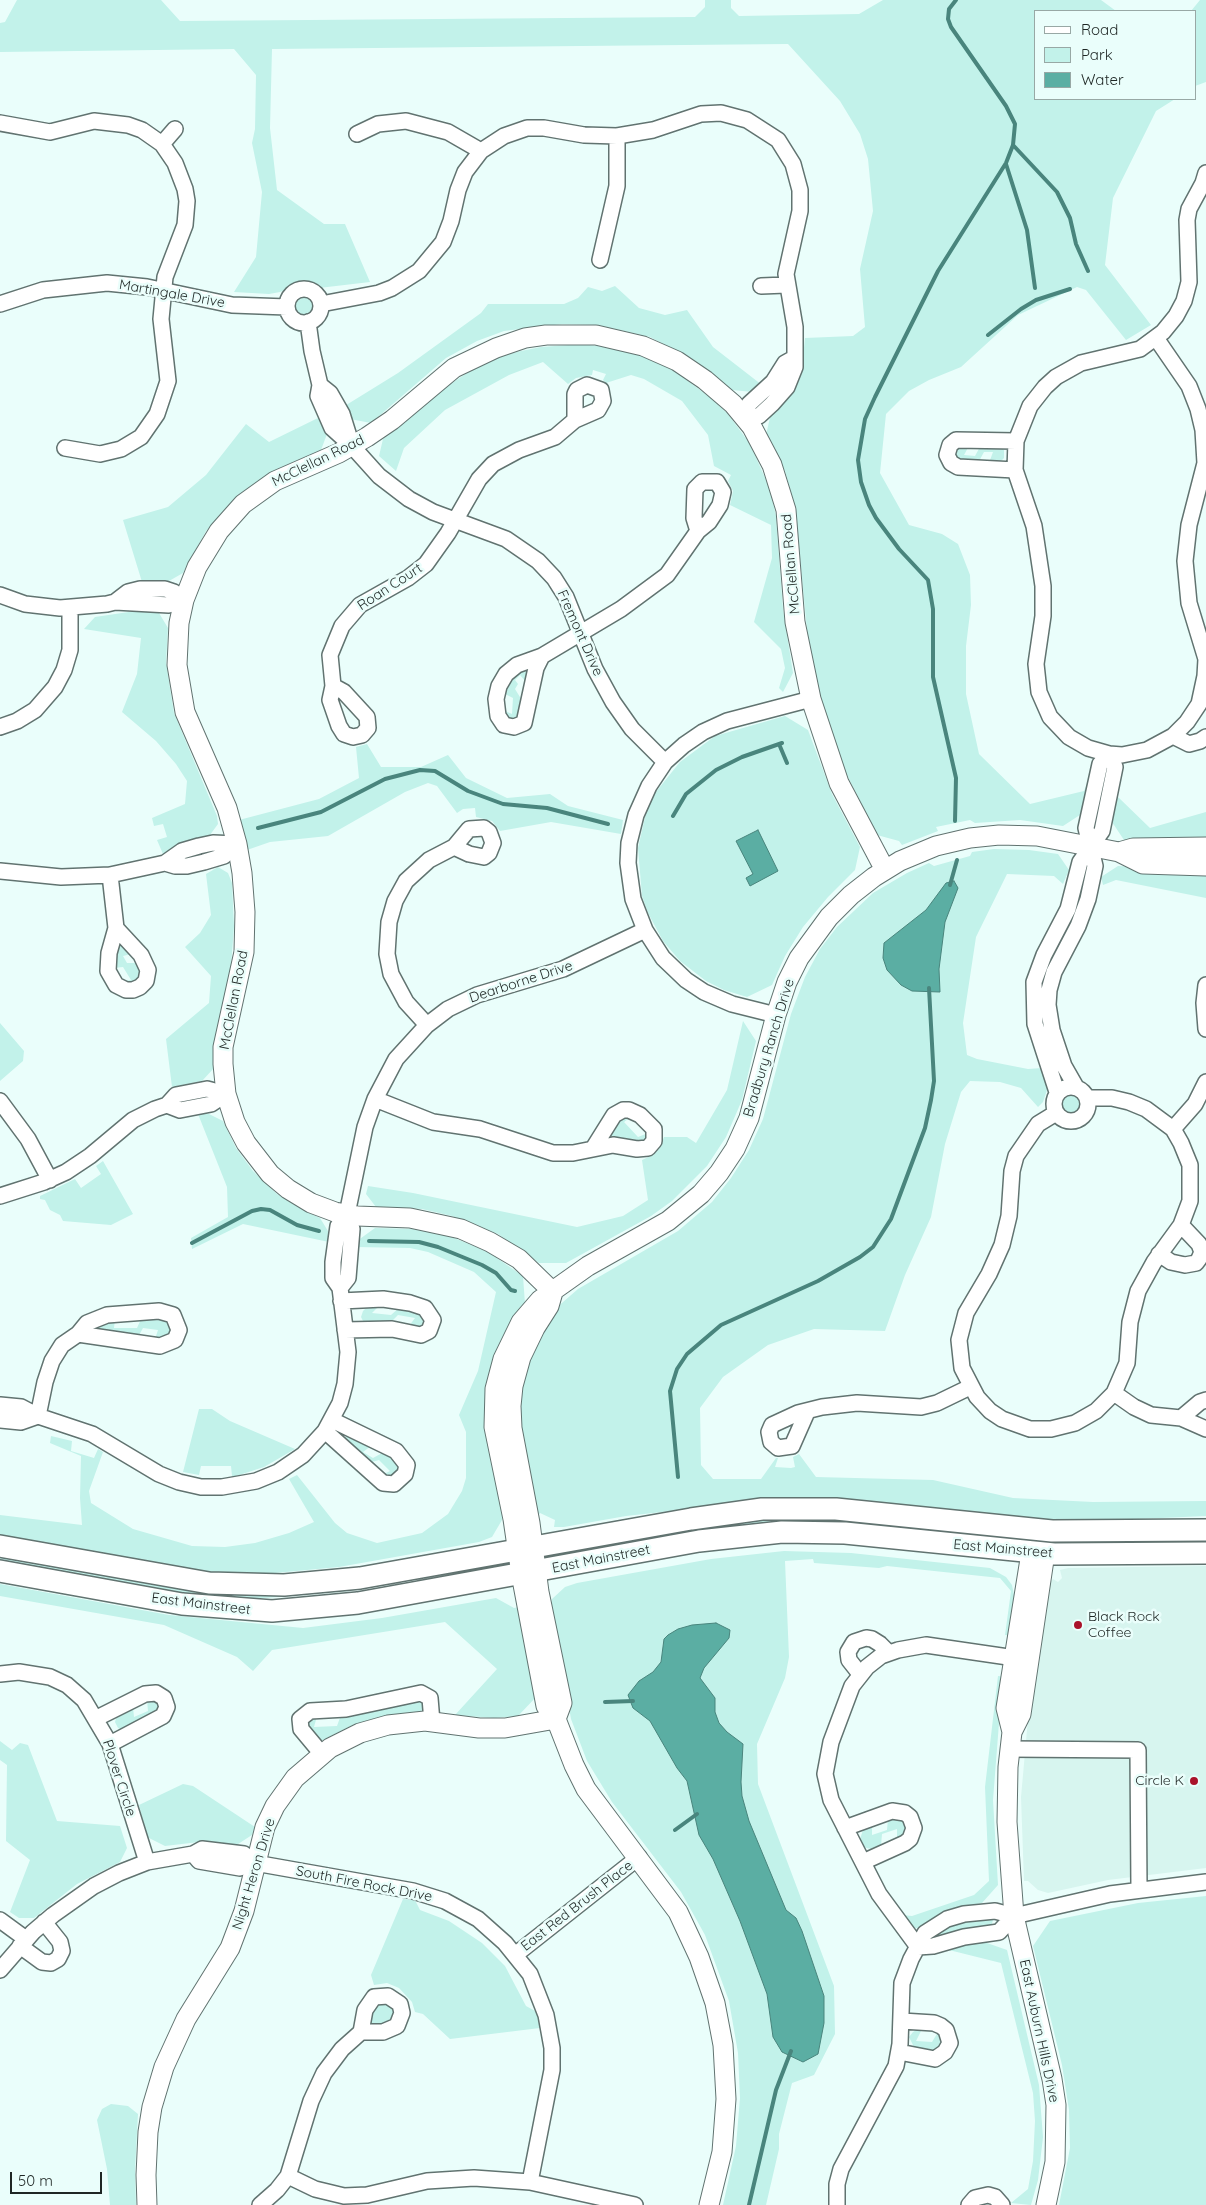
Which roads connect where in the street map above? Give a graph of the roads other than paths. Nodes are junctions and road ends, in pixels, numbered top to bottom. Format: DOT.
graph roads {
  1 [pos="0,124"];
  2 [pos="175,129"];
  3 [pos="357,134"];
  4 [pos="617,136"];
  5 [pos="162,144"];
  6 [pos="481,151"];
  7 [pos="1205,180"];
  8 [pos="600,260"];
  9 [pos="786,285"];
  10 [pos="760,286"];
  11 [pos="164,290"];
  12 [pos="0,304"];
  13 [pos="320,304"];
  14 [pos="287,307"];
  15 [pos="308,322"];
  16 [pos="1156,338"];
  17 [pos="746,418"];
  18 [pos="575,420"];
  19 [pos="1016,441"];
  20 [pos="352,446"];
  21 [pos="65,448"];
  22 [pos="1015,470"];
  23 [pos="456,521"];
  24 [pos="698,531"];
  25 [pos="0,595"];
  26 [pos="184,600"];
  27 [pos="70,608"];
  28 [pos="581,633"];
  29 [pos="542,656"];
  30 [pos="333,686"];
  31 [pos="810,699"];
  32 [pos="1202,707"];
  33 [pos="0,727"];
  34 [pos="1173,736"];
  35 [pos="1206,737"];
  36 [pos="1109,754"];
  37 [pos="665,762"];
  38 [pos="237,844"];
  39 [pos="454,847"];
  40 [pos="1090,847"];
  41 [pos="1206,847"];
  42 [pos="1119,852"];
  43 [pos="1206,866"];
  44 [pos="885,870"];
  45 [pos="0,871"];
  46 [pos="110,875"];
  47 [pos="116,928"];
  48 [pos="645,930"];
  49 [pos="1054,937"];
  50 [pos="1068,944"];
  51 [pos="1206,985"];
  52 [pos="776,1015"];
  53 [pos="427,1025"];
  54 [pos="1206,1029"];
  55 [pos="1045,1032"];
  56 [pos="1206,1082"];
  57 [pos="1076,1087"];
  58 [pos="1057,1092"];
  59 [pos="226,1094"];
  60 [pos="1088,1098"];
  61 [pos="375,1099"];
  62 [pos="0,1101"];
  63 [pos="1056,1113"];
  64 [pos="1173,1129"];
  65 [pos="594,1147"];
  66 [pos="50,1180"];
  67 [pos="0,1196"];
  68 [pos="347,1214"];
  69 [pos="1181,1225"];
  70 [pos="1159,1254"];
  71 [pos="553,1292"];
  72 [pos="341,1295"];
  73 [pos="345,1330"];
  74 [pos="78,1334"];
  75 [pos="970,1387"];
  76 [pos="1114,1393"];
  77 [pos="1206,1400"];
  78 [pos="0,1405"];
  79 [pos="807,1412"];
  80 [pos="38,1416"];
  81 [pos="1181,1418"];
  82 [pos="0,1420"];
  83 [pos="329,1426"];
  84 [pos="1206,1429"];
  85 [pos="1206,1530"];
  86 [pos="0,1546"];
  87 [pos="525,1549"];
  88 [pos="1038,1553"];
  89 [pos="1206,1553"];
  90 [pos="1151,1554"];
  91 [pos="1206,1564"];
  92 [pos="0,1571"];
  93 [pos="529,1573"];
  94 [pos="889,1653"];
  95 [pos="1015,1658"];
  96 [pos="0,1674"];
  97 [pos="860,1674"];
  98 [pos="97,1718"];
  99 [pos="556,1719"];
  100 [pos="432,1722"];
  101 [pos="1011,1740"];
  102 [pos="110,1744"];
  103 [pos="321,1753"];
  104 [pos="845,1828"];
  105 [pos="639,1857"];
  106 [pos="147,1862"];
  107 [pos="862,1862"];
  108 [pos="256,1863"];
  109 [pos="1206,1882"];
  110 [pos="1139,1889"];
  111 [pos="1014,1916"];
  112 [pos="0,1920"];
  113 [pos="44,1922"];
  114 [pos="23,1942"];
  115 [pos="918,1947"];
  116 [pos="515,1955"];
  117 [pos="0,1970"];
  118 [pos="902,2021"];
  119 [pos="361,2032"];
  120 [pos="899,2052"];
  121 [pos="288,2176"];
  122 [pos="530,2182"];
  123 [pos="147,2205"];
  124 [pos="260,2205"];
  125 [pos="635,2205"];
  126 [pos="709,2205"];
  127 [pos="837,2205"];
  128 [pos="969,2205"];
  129 [pos="1002,2205"];
  130 [pos="1046,2205"];
  1 -- 5 [label="street"];
  2 -- 5 [label="street"];
  3 -- 6 [label="street"];
  4 -- 6 [label="street"];
  4 -- 8 [label="street"];
  4 -- 9 [label="street"];
  5 -- 11 [label="street"];
  6 -- 13 [label="street"];
  7 -- 16 [label="street"];
  9 -- 10 [label="street"];
  9 -- 17 [label="street"];
  11 -- 12 [label="street, Martingale Drive"];
  11 -- 14 [label="street, Martingale Drive"];
  11 -- 21 [label="street"];
  13 -- 14 [label="street"];
  13 -- 15 [label="street"];
  14 -- 15 [label="street"];
  15 -- 20 [label="street, Fremont Drive"];
  16 -- 19 [label="street"];
  16 -- 32 [label="street"];
  17 -- 20 [label="street, McClellan Road"];
  17 -- 31 [label="street, McClellan Road"];
  18 -- 23 [label="street, Roan Court"];
  19 -- 22 [label="street"];
  19 -- 22 [label="street"];
  20 -- 23 [label="street, Fremont Drive"];
  20 -- 26 [label="street, McClellan Road"];
  22 -- 36 [label="street"];
  23 -- 28 [label="street, Fremont Drive"];
  23 -- 30 [label="street, Roan Court"];
  24 -- 28 [label="street"];
  25 -- 27 [label="street"];
  26 -- 27 [label="street"];
  26 -- 38 [label="street, McClellan Road"];
  27 -- 33 [label="street"];
  28 -- 29 [label="street"];
  28 -- 37 [label="street, Fremont Drive"];
  31 -- 37 [label="street"];
  31 -- 44 [label="street, McClellan Road"];
  32 -- 34 [label="street"];
  34 -- 35 [label="street"];
  34 -- 36 [label="street"];
  36 -- 40 [label="street"];
  37 -- 48 [label="street"];
  38 -- 46 [label="street"];
  38 -- 59 [label="street, McClellan Road"];
  39 -- 53 [label="street"];
  40 -- 42 [label="street, Bradbury Ranch Drive"];
  40 -- 44 [label="street, Bradbury Ranch Drive"];
  40 -- 49 [label="street"];
  40 -- 50 [label="street"];
  41 -- 42 [label="street, Bradbury Ranch Drive"];
  42 -- 43 [label="street, Bradbury Ranch Drive"];
  44 -- 52 [label="street, Bradbury Ranch Drive"];
  45 -- 46 [label="street"];
  46 -- 47 [label="street"];
  48 -- 52 [label="street"];
  48 -- 53 [label="street, Dearborne Drive"];
  49 -- 50 [label="street"];
  49 -- 55 [label="street"];
  50 -- 55 [label="street"];
  51 -- 54 [label="street"];
  52 -- 71 [label="street, Bradbury Ranch Drive"];
  53 -- 61 [label="street, Dearborne Drive"];
  55 -- 57 [label="street"];
  55 -- 58 [label="street"];
  56 -- 64 [label="street"];
  57 -- 58 [label="street"];
  57 -- 60 [label="street"];
  58 -- 63 [label="street"];
  59 -- 66 [label="street"];
  59 -- 68 [label="street, McClellan Road"];
  60 -- 63 [label="street"];
  60 -- 64 [label="street"];
  61 -- 65 [label="street"];
  61 -- 68 [label="street, Dearborne Drive"];
  62 -- 66 [label="street"];
  63 -- 75 [label="street"];
  64 -- 69 [label="street"];
  66 -- 67 [label="street"];
  68 -- 71 [label="street, McClellan Road"];
  68 -- 72 [label="street"];
  69 -- 70 [label="street"];
  69 -- 70 [label="street"];
  70 -- 76 [label="street"];
  71 -- 87 [label="street, Bradbury Ranch Drive"];
  72 -- 73 [label="street"];
  72 -- 73 [label="street"];
  73 -- 83 [label="street"];
  74 -- 74 [label="street"];
  74 -- 80 [label="street"];
  75 -- 76 [label="street"];
  75 -- 79 [label="street"];
  76 -- 81 [label="street"];
  77 -- 81 [label="street"];
  78 -- 80 [label="street"];
  80 -- 82 [label="street"];
  80 -- 83 [label="street"];
  81 -- 84 [label="street"];
  83 -- 83 [label="street"];
  85 -- 87 [label="main road, East Mainstreet"];
  86 -- 87 [label="main road, East Mainstreet"];
  87 -- 93 [label="street, Bradbury Ranch Drive"];
  88 -- 90 [label="main road, East Mainstreet"];
  88 -- 93 [label="main road, East Mainstreet"];
  88 -- 95 [label="street, East Auburn Hills Drive"];
  88 -- 101 [label="street, East Auburn Hills Drive"];
  89 -- 90 [label="main road, East Mainstreet"];
  90 -- 91 [label="main road"];
  92 -- 93 [label="main road, East Mainstreet"];
  93 -- 99 [label="street, Bradbury Ranch Drive"];
  94 -- 95 [label="street"];
  94 -- 97 [label="street"];
  94 -- 97 [label="street"];
  95 -- 101 [label="street, East Auburn Hills Drive"];
  96 -- 98 [label="street, Plover Circle"];
  97 -- 104 [label="street"];
  98 -- 102 [label="street, Plover Circle"];
  98 -- 102 [label="street"];
  99 -- 100 [label="street, Night Heron Drive"];
  99 -- 105 [label="street, Bradbury Ranch Drive"];
  100 -- 103 [label="street, Night Heron Drive"];
  100 -- 103 [label="street"];
  101 -- 110 [label="street"];
  101 -- 111 [label="street, East Auburn Hills Drive"];
  102 -- 106 [label="street, Plover Circle"];
  103 -- 108 [label="street, Night Heron Drive"];
  104 -- 107 [label="street"];
  104 -- 107 [label="street"];
  105 -- 116 [label="street, East Red Brush Place"];
  105 -- 126 [label="street, Bradbury Ranch Drive"];
  106 -- 108 [label="street, South Fire Rock Drive"];
  106 -- 113 [label="street"];
  107 -- 115 [label="street"];
  108 -- 116 [label="street, South Fire Rock Drive"];
  108 -- 123 [label="street, Night Heron Drive"];
  109 -- 110 [label="street"];
  110 -- 111 [label="street"];
  111 -- 115 [label="street"];
  111 -- 115 [label="street"];
  111 -- 130 [label="street, East Auburn Hills Drive"];
  112 -- 114 [label="street"];
  113 -- 114 [label="street"];
  113 -- 114 [label="street"];
  114 -- 117 [label="street"];
  115 -- 118 [label="street"];
  116 -- 122 [label="street, South Fire Rock Drive"];
  118 -- 120 [label="street"];
  118 -- 120 [label="street"];
  119 -- 121 [label="street"];
  120 -- 127 [label="street"];
  121 -- 122 [label="street"];
  121 -- 124 [label="street"];
  122 -- 125 [label="street"];
  128 -- 129 [label="street"];
}
